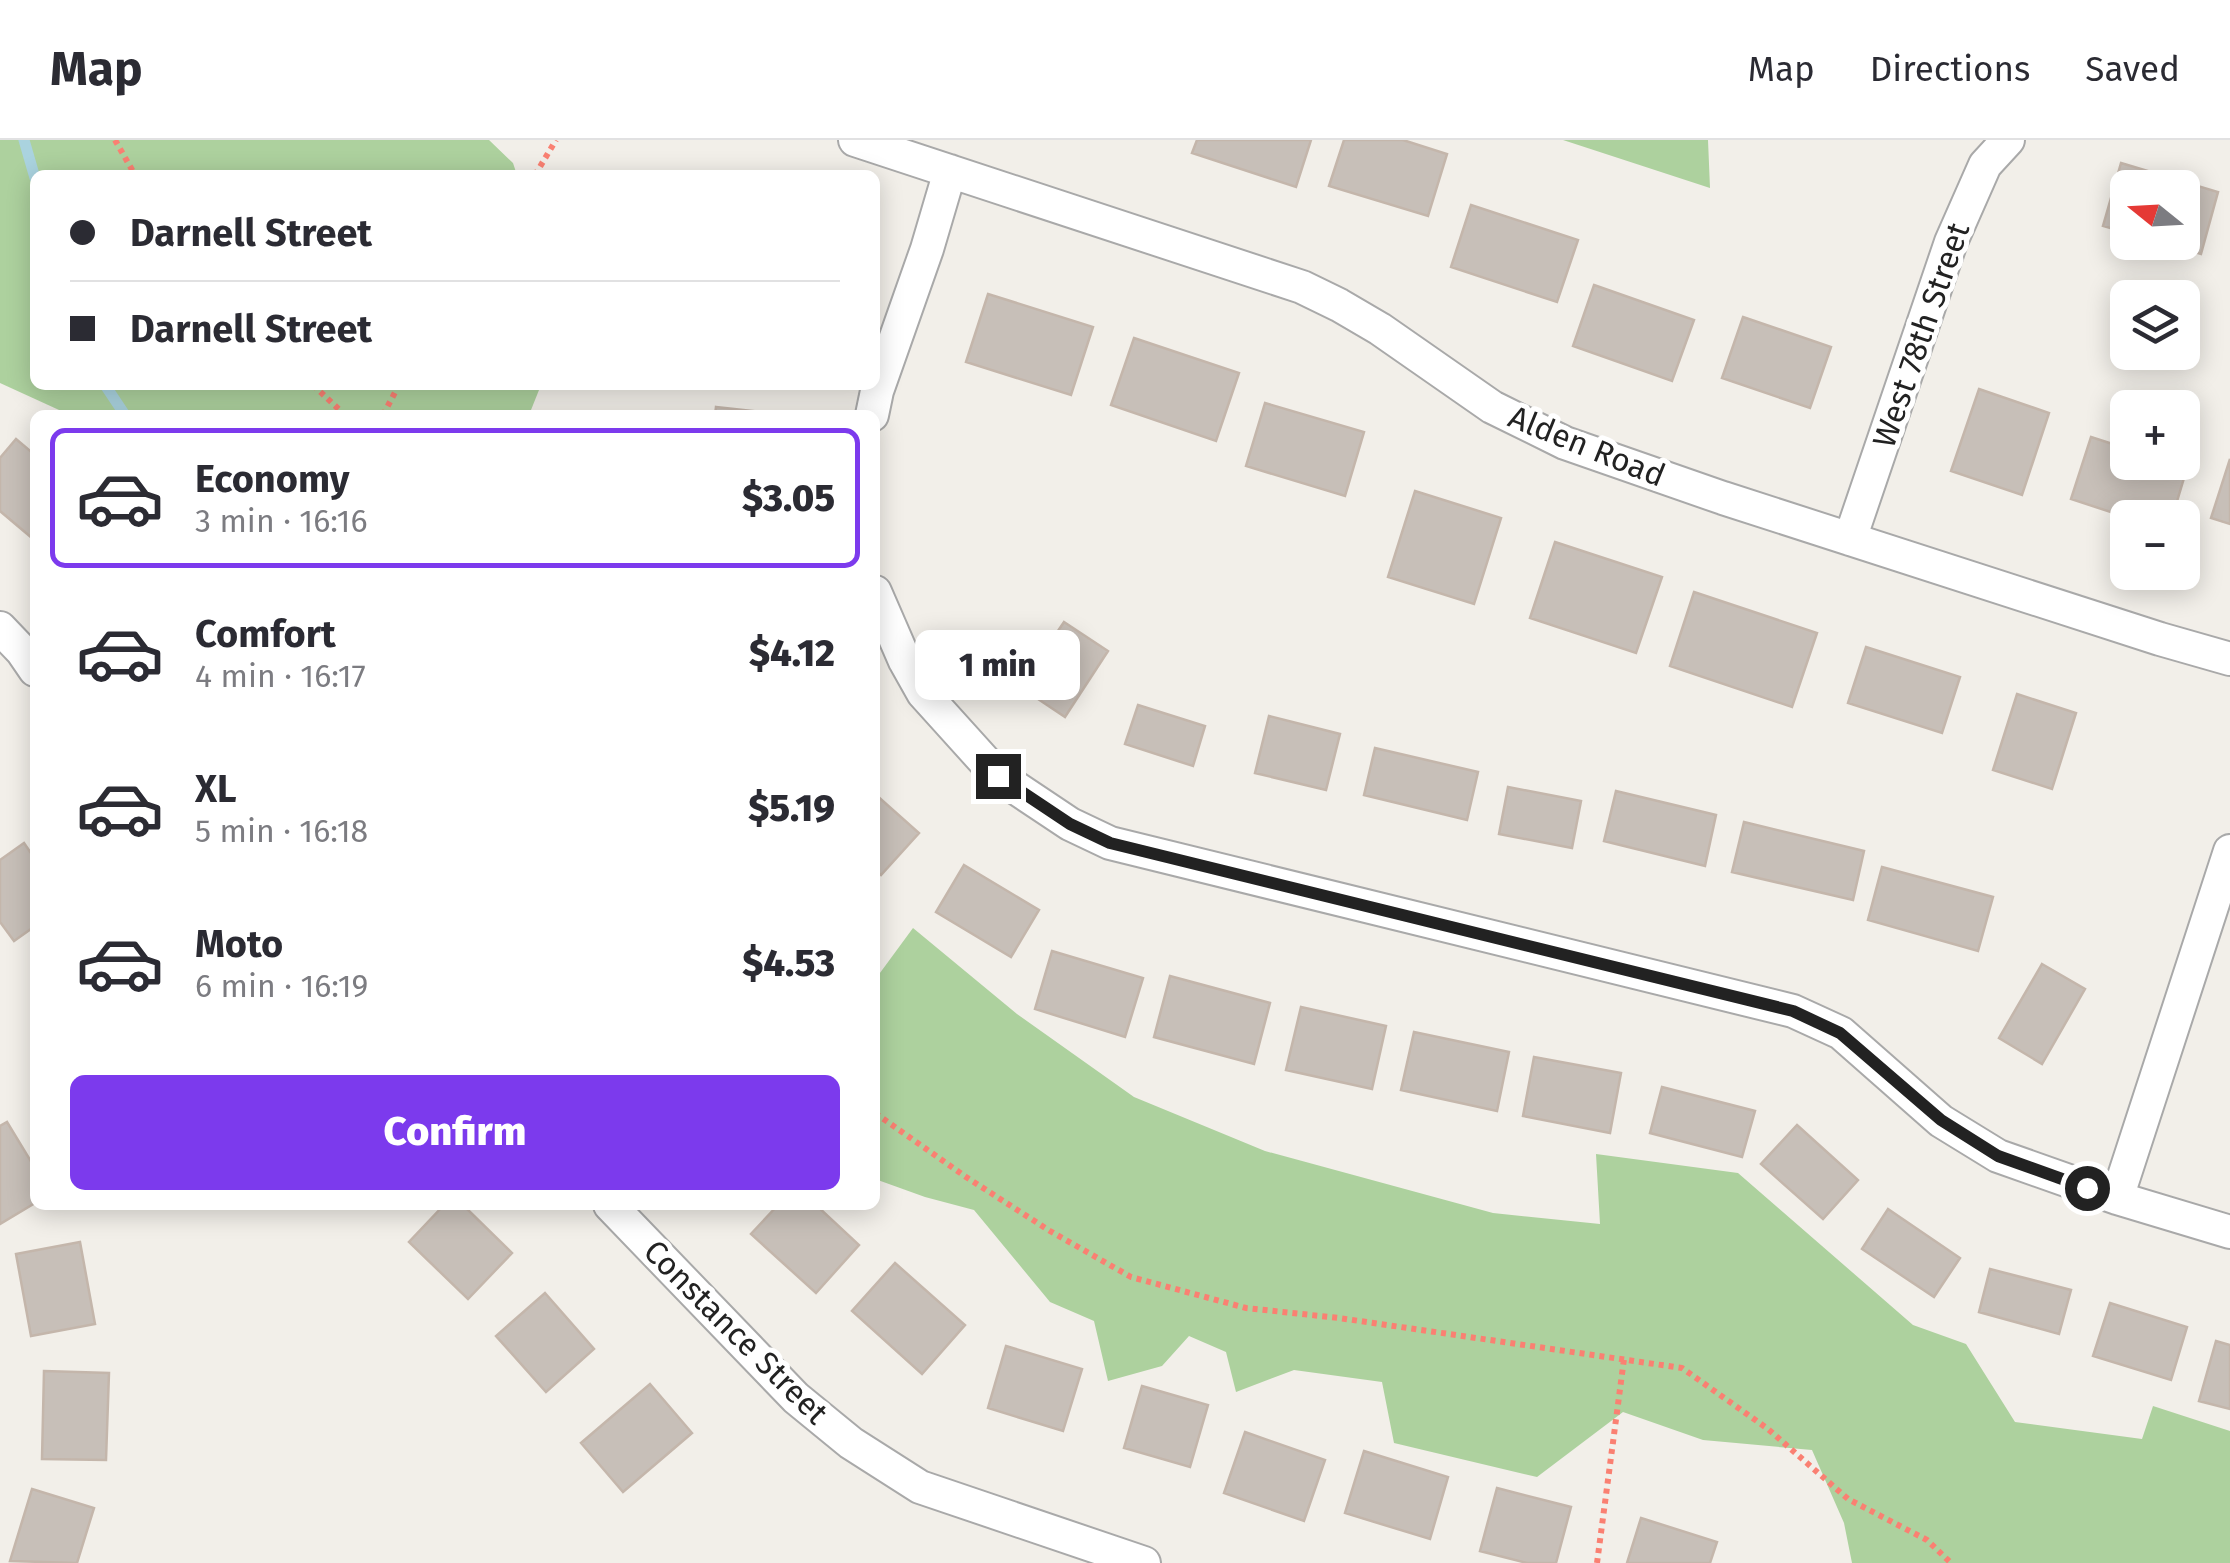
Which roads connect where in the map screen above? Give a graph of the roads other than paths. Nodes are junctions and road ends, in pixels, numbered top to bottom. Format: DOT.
graph roads {
  1 [pos="855,140"];
  2 [pos="2008,140"];
  3 [pos="950,171"];
  4 [pos="880,386"];
  5 [pos="1850,539"];
  6 [pos="880,604"];
  7 [pos="0,628"];
  8 [pos="2230,659"];
  9 [pos="30,663"];
  10 [pos="2230,851"];
  11 [pos="2116,1198"];
  12 [pos="615,1210"];
  13 [pos="2230,1232"];
  14 [pos="1144,1563"];
  1 -- 3 [label="street, Alden Road"];
  2 -- 5 [label="street, West 78th Street"];
  3 -- 4 [label="street"];
  3 -- 5 [label="street, Alden Road"];
  5 -- 8 [label="street, Alden Road"];
  6 -- 11 [label="street"];
  7 -- 9 [label="street"];
  10 -- 11 [label="street"];
  11 -- 13 [label="street"];
  12 -- 14 [label="street, Constance Street"];
}
